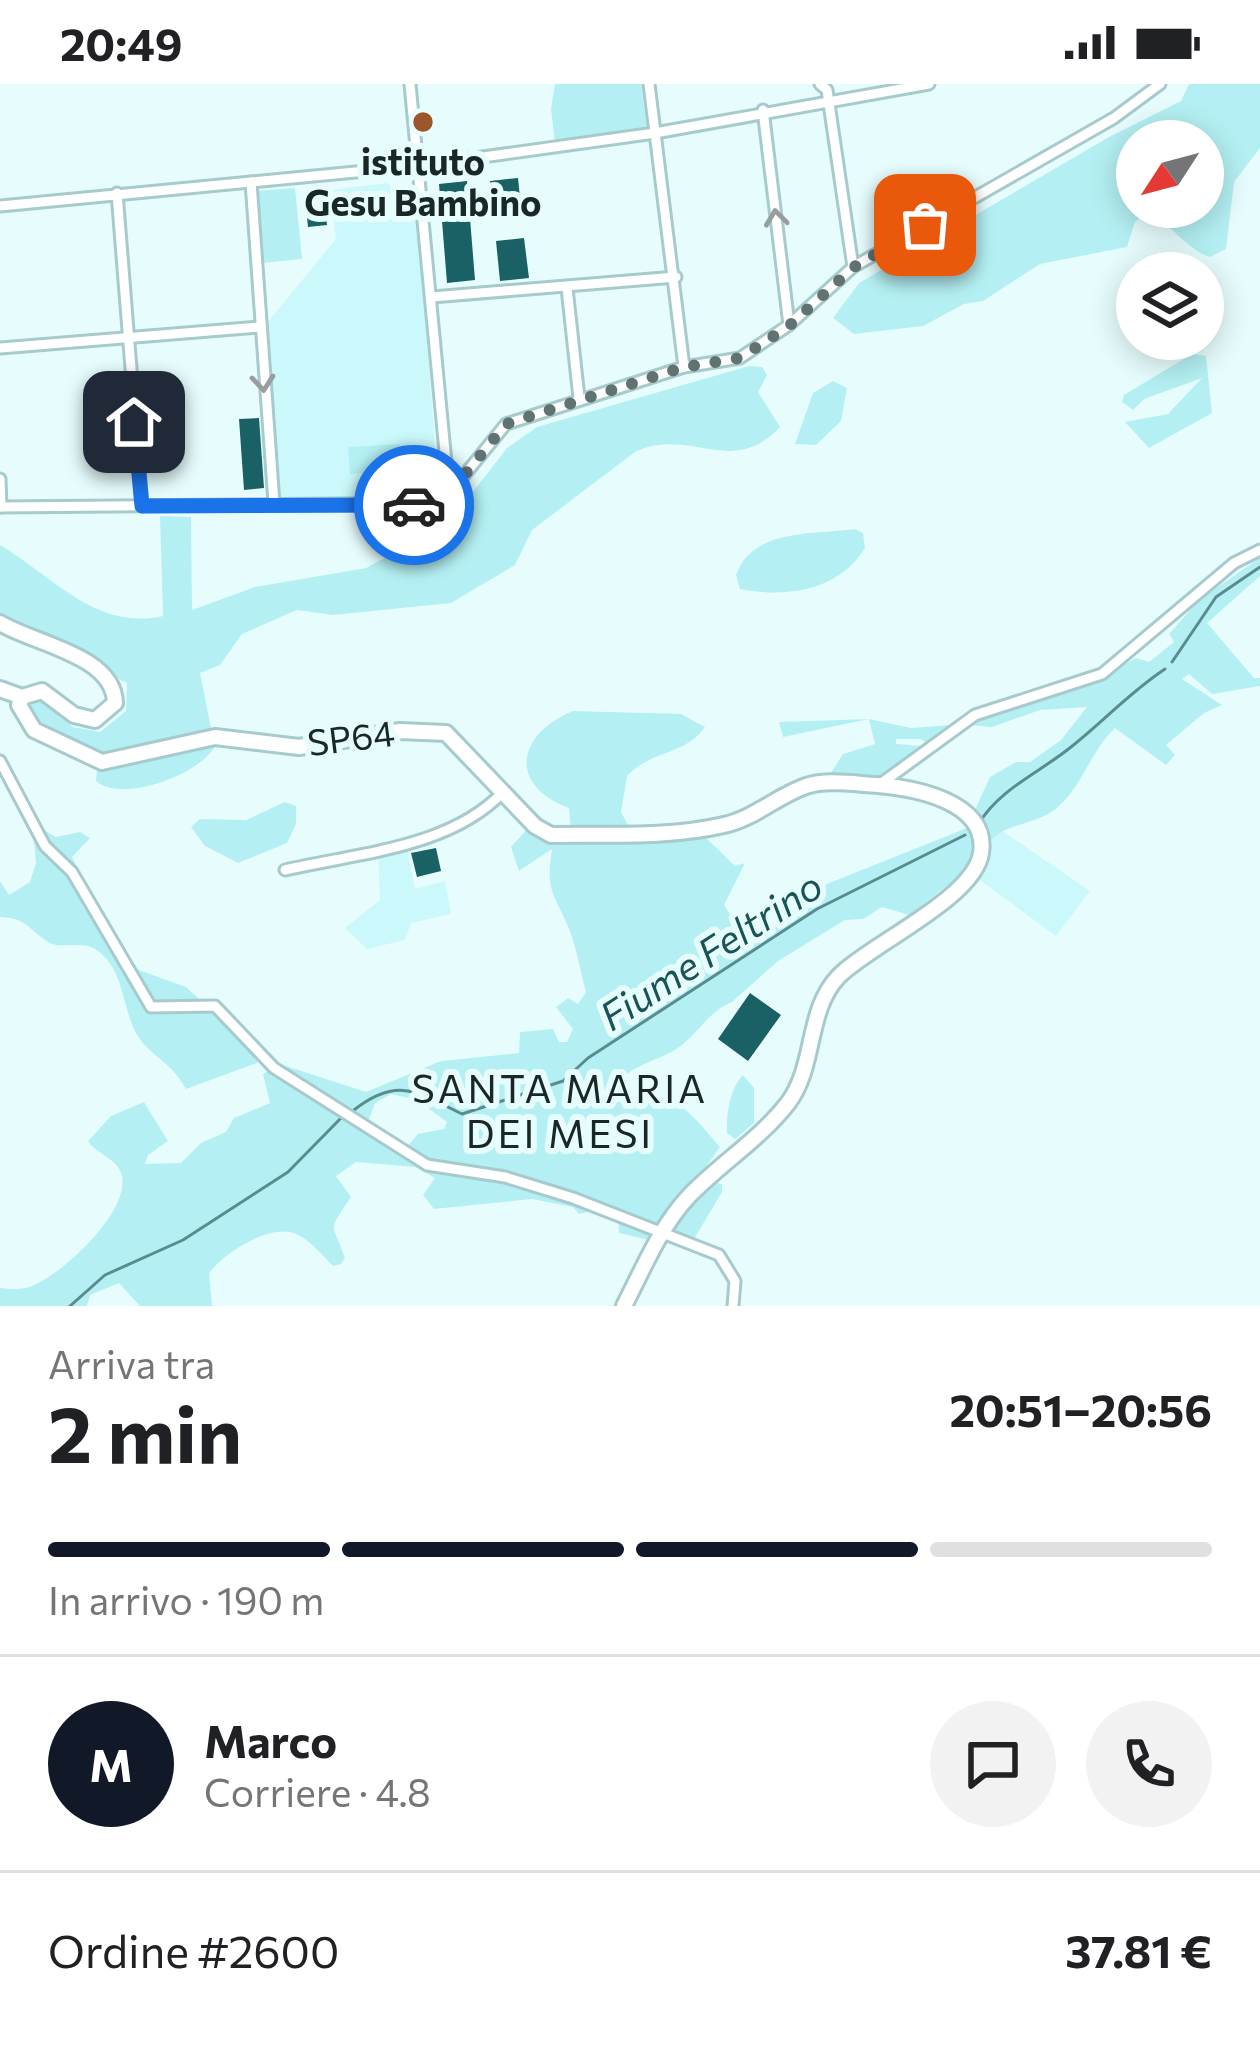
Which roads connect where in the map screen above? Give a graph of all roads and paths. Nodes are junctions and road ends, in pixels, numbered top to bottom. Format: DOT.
graph roads {
  1 [pos="410,84"];
  2 [pos="649,84"];
  3 [pos="820,84"];
  4 [pos="929,84"];
  5 [pos="1160,84"];
  6 [pos="829,101"];
  7 [pos="763,110"];
  8 [pos="655,133"];
  9 [pos="418,166"];
  10 [pos="250,182"];
  11 [pos="117,193"];
  12 [pos="0,206"];
  13 [pos="854,267"];
  14 [pos="676,277"];
  15 [pos="567,288"];
  16 [pos="432,298"];
  17 [pos="789,326"];
  18 [pos="259,327"];
  19 [pos="126,338"];
  20 [pos="0,348"];
  21 [pos="684,367"];
  22 [pos="579,398"];
  23 [pos="0,479"];
  24 [pos="449,494"];
  25 [pos="274,503"];
  26 [pos="142,506"];
  27 [pos="1,507"];
  28 [pos="1260,550"];
  29 [pos="0,623"];
  30 [pos="0,689"];
  31 [pos="22,698"];
  32 [pos="0,760"];
  33 [pos="880,785"];
  34 [pos="503,792"];
  35 [pos="285,870"];
  36 [pos="661,1234"];
  37 [pos="624,1306"];
  38 [pos="733,1306"];
  1 -- 9 [label="street"];
  2 -- 8 [label="street"];
  3 -- 6 [label="street"];
  4 -- 6 [label="street"];
  5 -- 13 [label="street"];
  6 -- 7 [label="street"];
  6 -- 13 [label="street"];
  7 -- 8 [label="street"];
  17 -- 7 [label="street, one-way"];
  8 -- 9 [label="street"];
  8 -- 14 [label="street"];
  9 -- 10 [label="street"];
  9 -- 16 [label="street"];
  10 -- 11 [label="street"];
  10 -- 18 [label="street"];
  11 -- 12 [label="street"];
  11 -- 19 [label="street"];
  13 -- 17 [label="street"];
  14 -- 15 [label="street"];
  14 -- 21 [label="street"];
  15 -- 16 [label="street"];
  15 -- 22 [label="street"];
  16 -- 24 [label="street"];
  17 -- 21 [label="street"];
  18 -- 19 [label="street"];
  18 -- 25 [label="street, one-way"];
  19 -- 20 [label="street"];
  19 -- 26 [label="street"];
  21 -- 22 [label="street"];
  22 -- 24 [label="street"];
  23 -- 27 [label="street"];
  24 -- 25 [label="street"];
  25 -- 26 [label="street"];
  26 -- 27 [label="street"];
  28 -- 33 [label="street"];
  29 -- 31 [label="street"];
  30 -- 31 [label="street"];
  31 -- 34 [label="street, SP64"];
  32 -- 36 [label="street"];
  33 -- 34 [label="street, SP64"];
  33 -- 36 [label="street, SP64"];
  34 -- 35 [label="street"];
  36 -- 37 [label="street"];
  36 -- 38 [label="street"];
}
